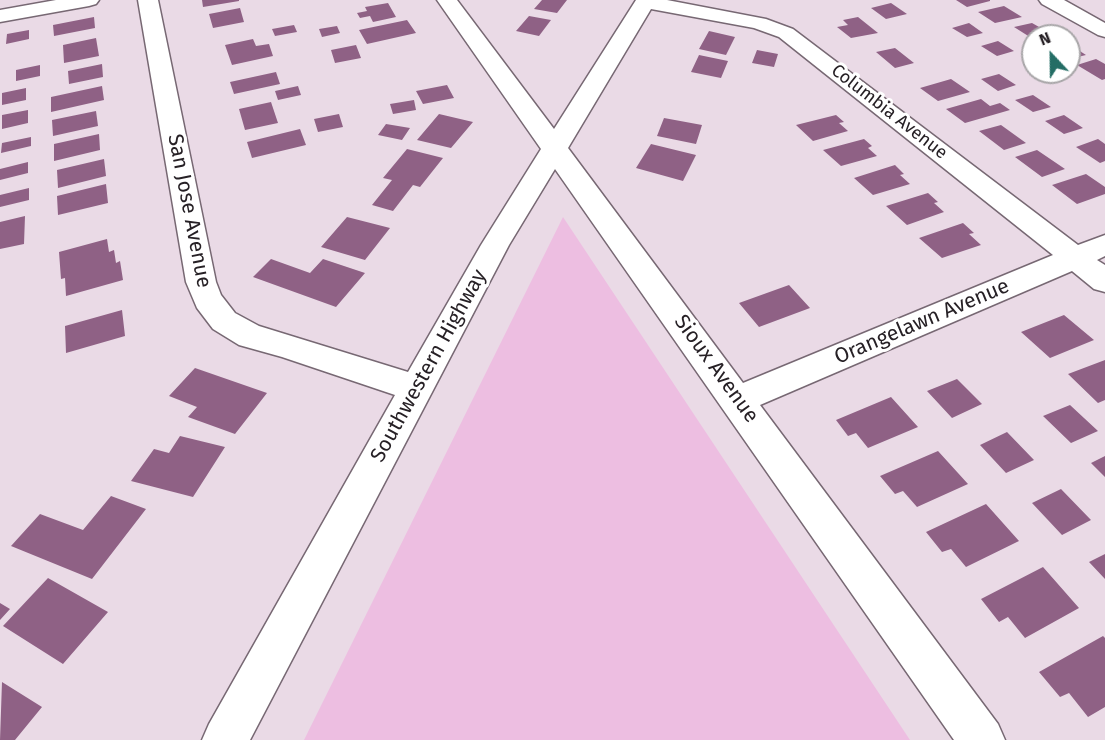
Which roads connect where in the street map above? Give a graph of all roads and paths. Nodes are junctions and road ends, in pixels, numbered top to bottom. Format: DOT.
graph roads {
  1 [pos="89,0"];
  2 [pos="148,0"];
  3 [pos="447,0"];
  4 [pos="1049,0"];
  5 [pos="646,1"];
  6 [pos="0,16"];
  7 [pos="1105,31"];
  8 [pos="555,148"];
  9 [pos="1105,245"];
  10 [pos="1075,258"];
  11 [pos="1105,281"];
  12 [pos="417,389"];
  13 [pos="738,400"];
  14 [pos="225,740"];
  15 [pos="982,740"];
  1 -- 6 [label="street"];
  2 -- 12 [label="street, San Jose Avenue"];
  3 -- 8 [label="street, Sioux Avenue"];
  4 -- 7 [label="street"];
  5 -- 8 [label="street, Southwestern Highway"];
  5 -- 10 [label="street, Columbia Avenue"];
  8 -- 12 [label="street, Southwestern Highway"];
  8 -- 13 [label="street, Sioux Avenue"];
  9 -- 10 [label="street, Orangelawn Avenue"];
  10 -- 11 [label="street, Columbia Avenue"];
  10 -- 13 [label="street, Orangelawn Avenue"];
  12 -- 14 [label="street, Southwestern Highway"];
  13 -- 15 [label="street, Sioux Avenue"];
}
